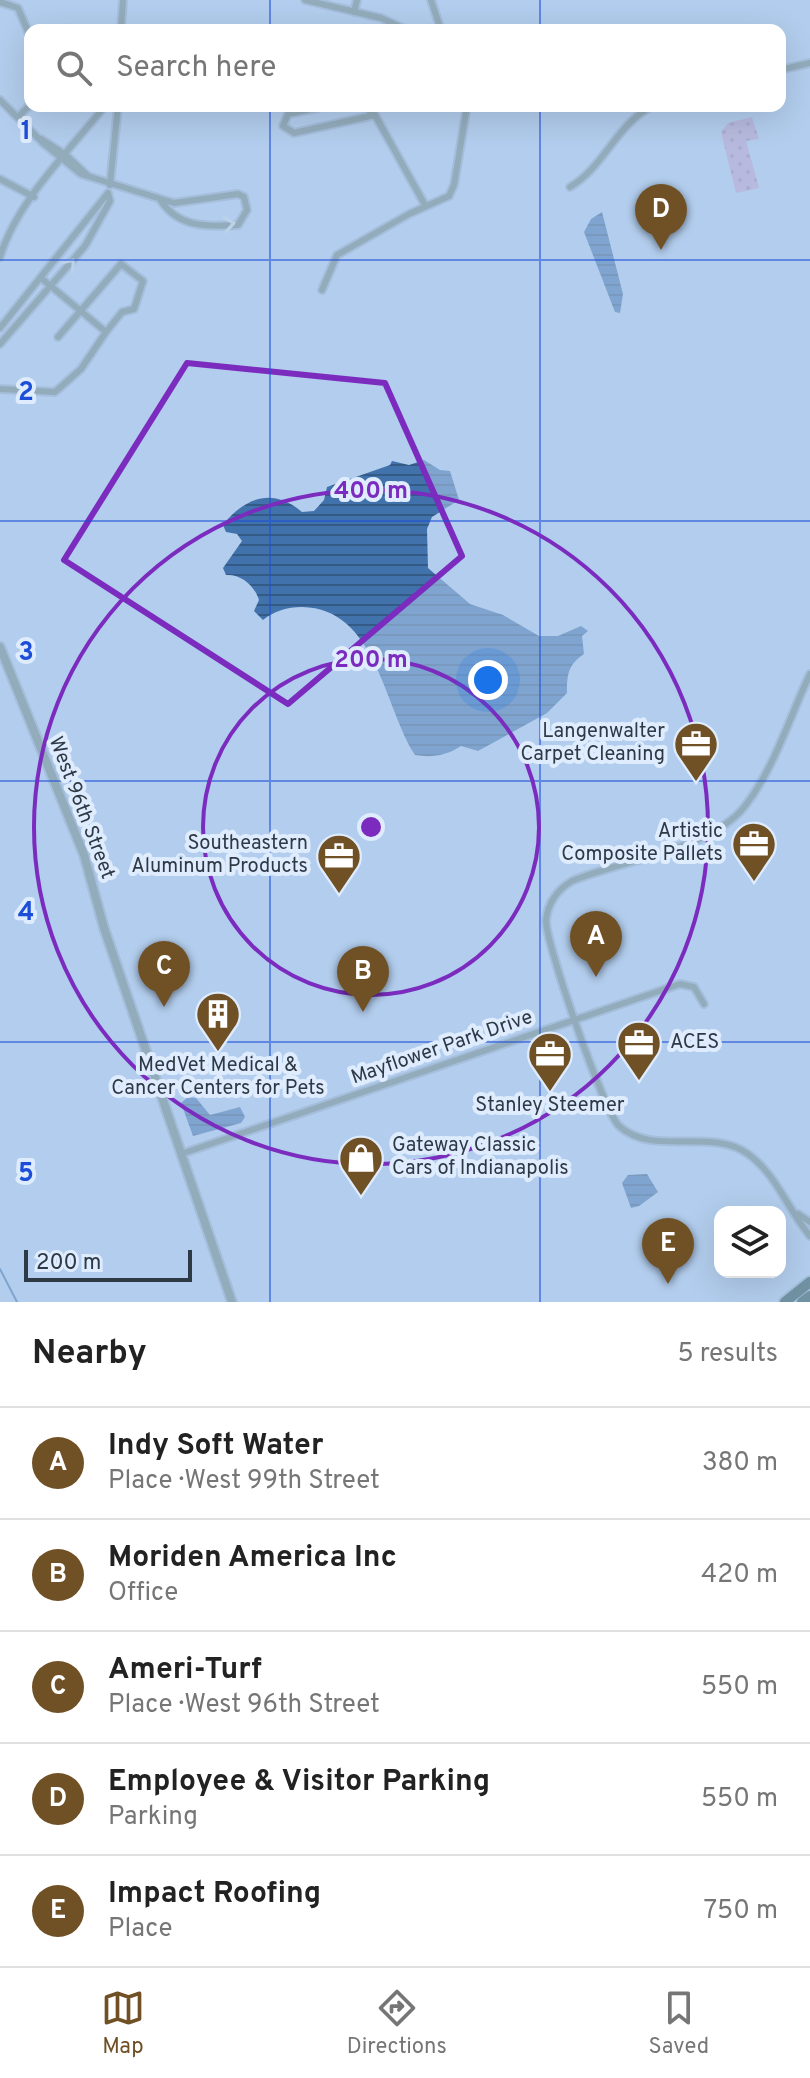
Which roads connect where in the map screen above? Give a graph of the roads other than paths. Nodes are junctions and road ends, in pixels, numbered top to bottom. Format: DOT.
graph roads {
  1 [pos="123,0"];
  2 [pos="305,0"];
  3 [pos="357,0"];
  4 [pos="431,0"];
  5 [pos="0,2"];
  6 [pos="354,12"];
  7 [pos="25,24"];
  8 [pos="121,24"];
  9 [pos="394,24"];
  10 [pos="439,24"];
  11 [pos="810,63"];
  12 [pos="786,69"];
  13 [pos="0,100"];
  14 [pos="24,111"];
  15 [pos="100,112"];
  16 [pos="117,112"];
  17 [pos="298,112"];
  18 [pos="371,112"];
  19 [pos="466,112"];
  20 [pos="645,112"];
  21 [pos="375,115"];
  22 [pos="18,117"];
  23 [pos="64,157"];
  24 [pos="0,179"];
  25 [pos="110,184"];
  26 [pos="570,187"];
  27 [pos="108,193"];
  28 [pos="34,197"];
  29 [pos="161,201"];
  30 [pos="425,205"];
  31 [pos="0,257"];
  32 [pos="41,278"];
  33 [pos="51,286"];
  34 [pos="322,290"];
  35 [pos="81,311"];
  36 [pos="0,328"];
  37 [pos="106,332"];
  38 [pos="58,337"];
  39 [pos="0,344"];
  40 [pos="0,389"];
  41 [pos="0,647"];
  42 [pos="810,674"];
  43 [pos="704,1004"];
  44 [pos="576,1020"];
  45 [pos="181,1154"];
  46 [pos="798,1214"];
  47 [pos="810,1222"];
  48 [pos="810,1236"];
  49 [pos="810,1282"];
  50 [pos="810,1296"];
  51 [pos="232,1302"];
  52 [pos="785,1302"];
  53 [pos="802,1302"];
  1 -- 8 [label="street"];
  2 -- 6 [label="street"];
  3 -- 6 [label="street"];
  4 -- 10 [label="street"];
  5 -- 7 [label="street"];
  6 -- 9 [label="street"];
  11 -- 12 [label="street"];
  13 -- 22 [label="street"];
  14 -- 22 [label="street"];
  15 -- 23 [label="street"];
  16 -- 25 [label="street"];
  17 -- 21 [label="street"];
  18 -- 21 [label="street"];
  19 -- 30 [label="street"];
  20 -- 26 [label="street"];
  21 -- 30 [label="street"];
  22 -- 23 [label="street"];
  23 -- 25 [label="street"];
  23 -- 28 [label="street"];
  24 -- 28 [label="street"];
  25 -- 27 [label="street"];
  25 -- 29 [label="street"];
  27 -- 32 [label="street"];
  33 -- 27 [label="street, one-way"];
  28 -- 31 [label="street"];
  29 -- 29 [label="street, one-way"];
  30 -- 34 [label="street"];
  32 -- 33 [label="street"];
  32 -- 36 [label="street"];
  33 -- 35 [label="street"];
  33 -- 39 [label="street"];
  35 -- 37 [label="street"];
  35 -- 37 [label="street"];
  35 -- 38 [label="street"];
  37 -- 40 [label="street"];
  41 -- 45 [label="street, West 96th Street"];
  42 -- 44 [label="street"];
  43 -- 44 [label="street, Mayflower Park Drive"];
  44 -- 45 [label="street, Mayflower Park Drive"];
  44 -- 46 [label="street"];
  45 -- 51 [label="street, West 96th Street"];
  46 -- 47 [label="street"];
  46 -- 48 [label="street"];
  49 -- 52 [label="main road"];
  50 -- 53 [label="main road"];
}
